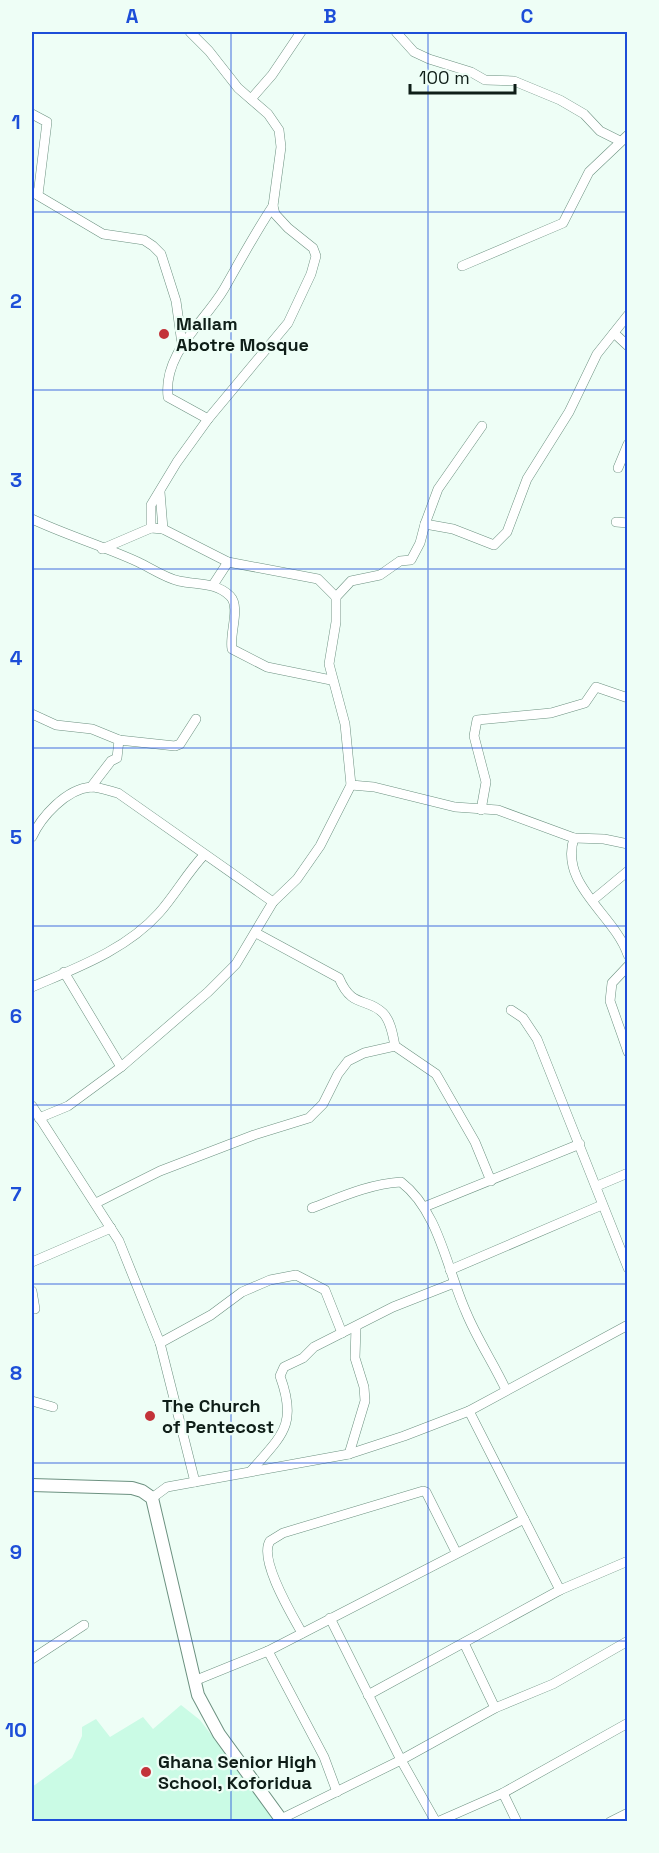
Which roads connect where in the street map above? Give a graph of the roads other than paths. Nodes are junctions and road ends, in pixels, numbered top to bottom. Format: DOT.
graph roads {
  1 [pos="190,32"];
  2 [pos="301,32"];
  3 [pos="396,32"];
  4 [pos="251,99"];
  5 [pos="32,114"];
  6 [pos="624,138"];
  7 [pos="35,194"];
  8 [pos="273,206"];
  9 [pos="462,266"];
  10 [pos="627,315"];
  11 [pos="614,333"];
  12 [pos="182,344"];
  13 [pos="627,346"];
  14 [pos="208,420"];
  15 [pos="482,426"];
  16 [pos="627,444"];
  17 [pos="618,468"];
  18 [pos="160,492"];
  19 [pos="32,519"];
  20 [pos="616,522"];
  21 [pos="424,524"];
  22 [pos="627,524"];
  23 [pos="152,528"];
  24 [pos="163,529"];
  25 [pos="102,549"];
  26 [pos="228,562"];
  27 [pos="213,585"];
  28 [pos="336,597"];
  29 [pos="331,680"];
  30 [pos="627,698"];
  31 [pos="32,714"];
  32 [pos="196,719"];
  33 [pos="119,740"];
  34 [pos="351,785"];
  35 [pos="91,787"];
  36 [pos="481,810"];
  37 [pos="32,837"];
  38 [pos="574,838"];
  39 [pos="627,844"];
  40 [pos="204,855"];
  41 [pos="627,871"];
  42 [pos="593,900"];
  43 [pos="273,902"];
  44 [pos="256,933"];
  45 [pos="627,955"];
  46 [pos="627,966"];
  47 [pos="64,972"];
  48 [pos="32,987"];
  49 [pos="511,1010"];
  50 [pos="394,1046"];
  51 [pos="627,1052"];
  52 [pos="121,1067"];
  53 [pos="32,1106"];
  54 [pos="39,1118"];
  55 [pos="580,1144"];
  56 [pos="627,1173"];
  57 [pos="491,1181"];
  58 [pos="597,1186"];
  59 [pos="96,1203"];
  60 [pos="602,1205"];
  61 [pos="424,1207"];
  62 [pos="312,1208"];
  63 [pos="111,1228"];
  64 [pos="32,1262"];
  65 [pos="627,1268"];
  66 [pos="450,1270"];
  67 [pos="454,1282"];
  68 [pos="32,1291"];
  69 [pos="35,1309"];
  70 [pos="627,1325"];
  71 [pos="356,1327"];
  72 [pos="342,1333"];
  73 [pos="160,1342"];
  74 [pos="506,1390"];
  75 [pos="32,1401"];
  76 [pos="53,1407"];
  77 [pos="469,1412"];
  78 [pos="349,1454"];
  79 [pos="251,1471"];
  80 [pos="195,1482"];
  81 [pos="32,1485"];
  82 [pos="152,1498"];
  83 [pos="524,1519"];
  84 [pos="456,1552"];
  85 [pos="627,1560"];
  86 [pos="560,1590"];
  87 [pos="330,1618"];
  88 [pos="84,1625"];
  89 [pos="302,1633"];
  90 [pos="627,1641"];
  91 [pos="464,1643"];
  92 [pos="268,1651"];
  93 [pos="32,1659"];
  94 [pos="194,1681"];
  95 [pos="368,1695"];
  96 [pos="495,1708"];
  97 [pos="627,1723"];
  98 [pos="401,1760"];
  99 [pos="338,1792"];
  100 [pos="503,1793"];
  101 [pos="627,1813"];
  102 [pos="282,1820"];
  103 [pos="437,1821"];
  104 [pos="517,1821"];
  105 [pos="610,1821"];
  1 -- 4 [label="street"];
  2 -- 4 [label="street"];
  3 -- 6 [label="street"];
  4 -- 8 [label="street"];
  5 -- 7 [label="street"];
  6 -- 9 [label="street"];
  7 -- 12 [label="street"];
  8 -- 12 [label="street"];
  8 -- 14 [label="street"];
  10 -- 11 [label="street"];
  11 -- 13 [label="street"];
  11 -- 21 [label="street"];
  12 -- 14 [label="street"];
  14 -- 18 [label="street"];
  15 -- 21 [label="street"];
  16 -- 17 [label="street"];
  18 -- 23 [label="street"];
  18 -- 24 [label="street"];
  19 -- 25 [label="street"];
  20 -- 22 [label="street"];
  21 -- 28 [label="street"];
  23 -- 24 [label="street"];
  23 -- 25 [label="street"];
  24 -- 26 [label="street"];
  25 -- 27 [label="street"];
  26 -- 27 [label="street"];
  26 -- 28 [label="street"];
  27 -- 29 [label="street"];
  28 -- 29 [label="street"];
  29 -- 34 [label="street"];
  30 -- 36 [label="street"];
  31 -- 33 [label="street"];
  32 -- 33 [label="street"];
  33 -- 35 [label="street"];
  34 -- 36 [label="street"];
  34 -- 43 [label="street"];
  35 -- 37 [label="street"];
  35 -- 40 [label="street"];
  36 -- 38 [label="street"];
  38 -- 39 [label="street"];
  38 -- 42 [label="street"];
  40 -- 43 [label="street"];
  40 -- 47 [label="street"];
  41 -- 42 [label="street"];
  42 -- 45 [label="street"];
  43 -- 44 [label="street"];
  44 -- 50 [label="street"];
  44 -- 52 [label="street"];
  46 -- 51 [label="street"];
  47 -- 48 [label="street"];
  47 -- 52 [label="street"];
  49 -- 55 [label="street"];
  50 -- 57 [label="street"];
  50 -- 59 [label="street"];
  52 -- 54 [label="street"];
  53 -- 54 [label="street"];
  54 -- 59 [label="street"];
  55 -- 57 [label="street"];
  55 -- 58 [label="street"];
  56 -- 58 [label="street"];
  57 -- 61 [label="street"];
  58 -- 60 [label="street"];
  59 -- 63 [label="street"];
  60 -- 65 [label="street"];
  60 -- 66 [label="street"];
  61 -- 62 [label="street"];
  61 -- 66 [label="street"];
  63 -- 64 [label="street"];
  63 -- 73 [label="street"];
  66 -- 67 [label="street"];
  67 -- 71 [label="street"];
  67 -- 74 [label="street"];
  68 -- 69 [label="street"];
  70 -- 74 [label="street"];
  71 -- 72 [label="street"];
  71 -- 78 [label="street"];
  72 -- 73 [label="street"];
  72 -- 79 [label="street"];
  73 -- 80 [label="street"];
  74 -- 77 [label="street"];
  75 -- 76 [label="street"];
  77 -- 78 [label="street"];
  77 -- 83 [label="street"];
  78 -- 79 [label="street"];
  79 -- 80 [label="street"];
  80 -- 82 [label="street"];
  81 -- 82 [label="main road"];
  82 -- 94 [label="main road"];
  83 -- 84 [label="street"];
  83 -- 86 [label="street"];
  84 -- 87 [label="street"];
  84 -- 89 [label="street"];
  85 -- 86 [label="street"];
  86 -- 91 [label="street"];
  87 -- 89 [label="street"];
  87 -- 95 [label="street"];
  88 -- 93 [label="street"];
  89 -- 92 [label="street"];
  90 -- 96 [label="street"];
  91 -- 95 [label="street"];
  91 -- 96 [label="street"];
  92 -- 94 [label="street"];
  92 -- 99 [label="street"];
  94 -- 102 [label="main road"];
  95 -- 98 [label="street"];
  96 -- 98 [label="street"];
  97 -- 100 [label="street"];
  98 -- 99 [label="street"];
  98 -- 103 [label="street"];
  99 -- 102 [label="street"];
  100 -- 103 [label="street"];
  100 -- 104 [label="street"];
  101 -- 105 [label="street"];
}
